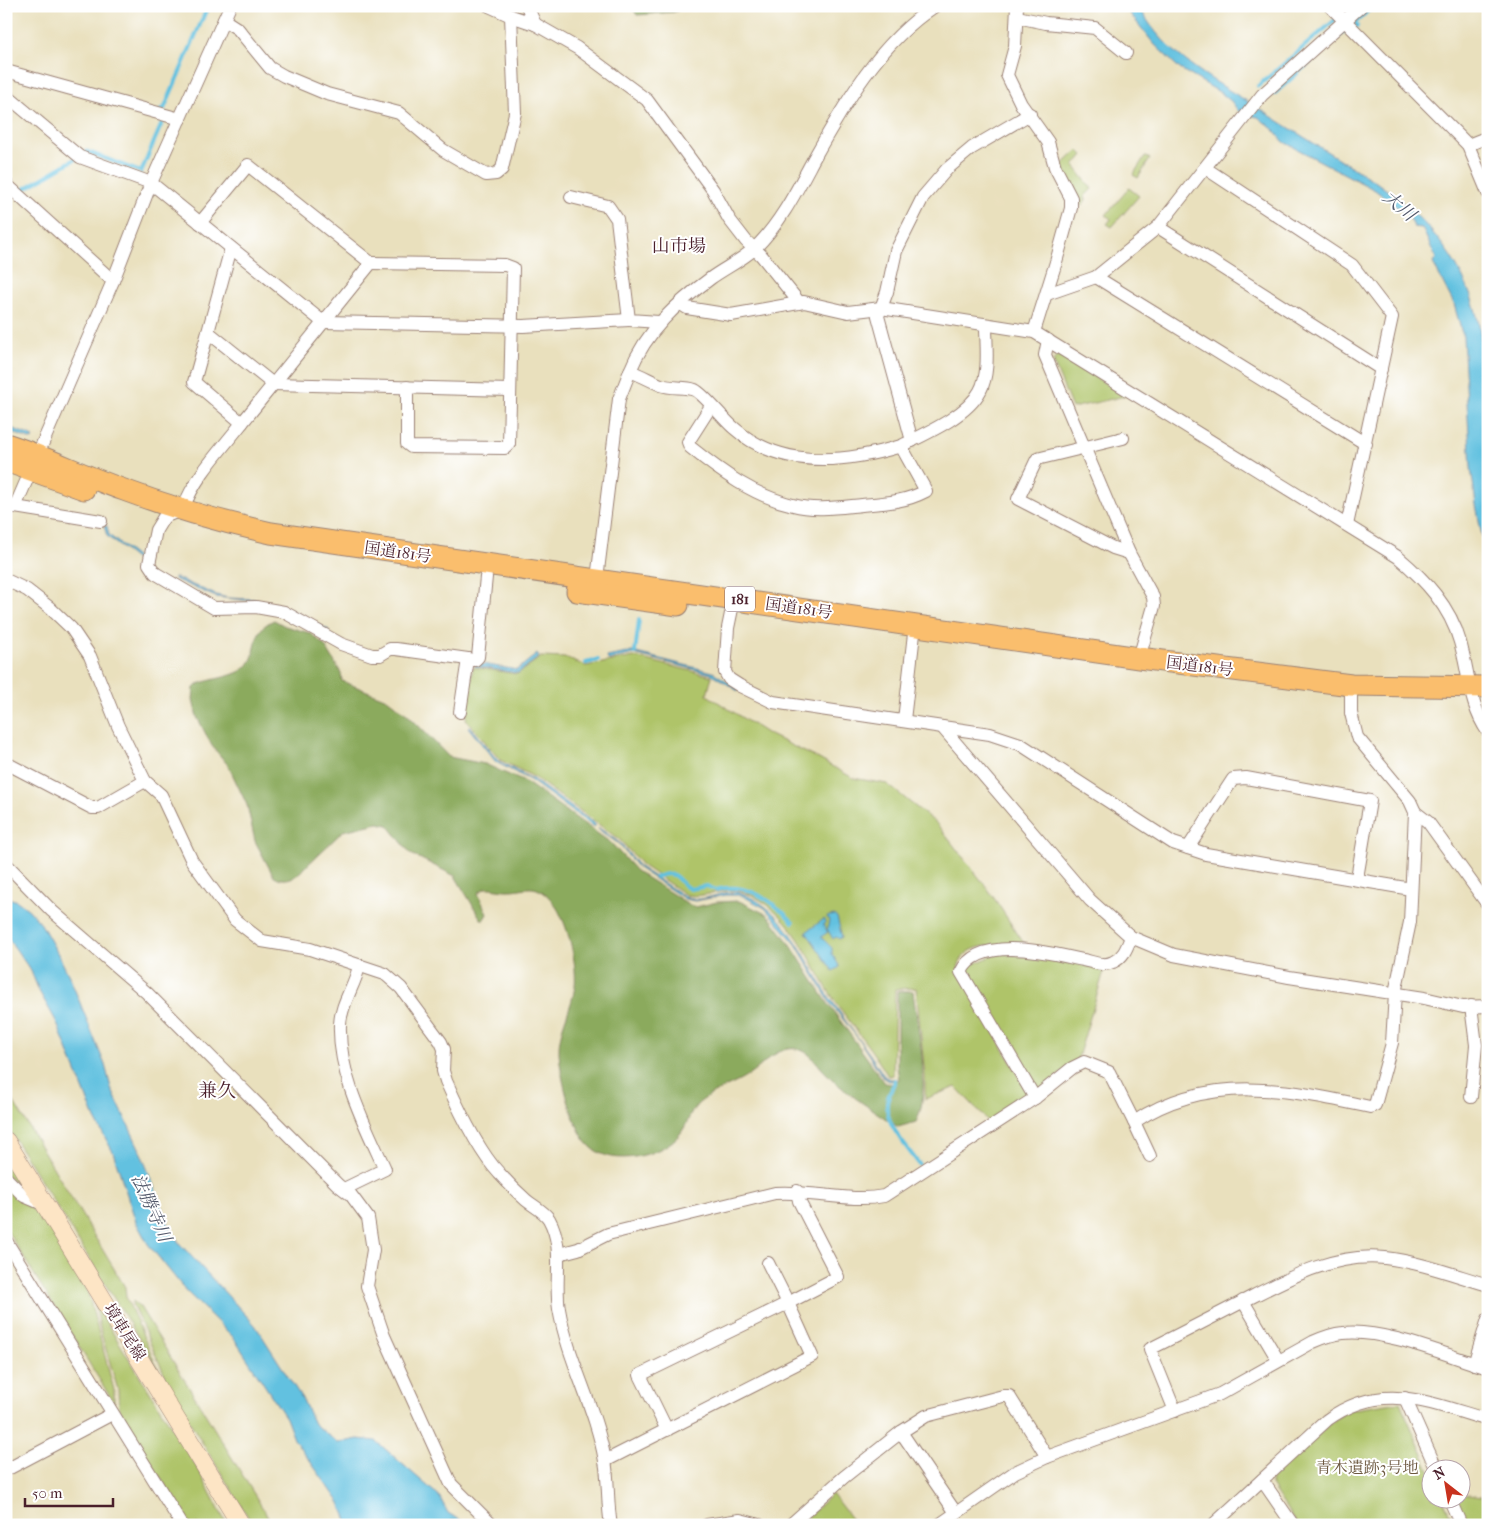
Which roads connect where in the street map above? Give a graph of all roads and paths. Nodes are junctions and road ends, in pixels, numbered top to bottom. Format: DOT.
graph roads {
  1 [pos="230,6"];
  2 [pos="489,6"];
  3 [pos="527,6"];
  4 [pos="934,6"];
  5 [pos="1330,6"];
  6 [pos="1361,6"];
  7 [pos="1017,12"];
  8 [pos="511,16"];
  9 [pos="224,20"];
  10 [pos="1344,21"];
  11 [pos="535,24"];
  12 [pos="1126,53"];
  13 [pos="6,70"];
  14 [pos="6,95"];
  15 [pos="1030,114"];
  16 [pos="180,119"];
  17 [pos="1488,137"];
  18 [pos="1468,145"];
  19 [pos="1205,168"];
  20 [pos="151,183"];
  21 [pos="6,184"];
  22 [pos="1488,193"];
  23 [pos="571,197"];
  24 [pos="200,223"];
  25 [pos="1158,227"];
  26 [pos="231,248"];
  27 [pos="754,249"];
  28 [pos="371,263"];
  29 [pos="1096,277"];
  30 [pos="113,281"];
  31 [pos="1048,294"];
  32 [pos="798,301"];
  33 [pos="681,304"];
  34 [pos="881,308"];
  35 [pos="629,320"];
  36 [pos="322,322"];
  37 [pos="659,322"];
  38 [pos="512,325"];
  39 [pos="986,325"];
  40 [pos="208,332"];
  41 [pos="1034,332"];
  42 [pos="1048,340"];
  43 [pos="1381,369"];
  44 [pos="630,371"];
  45 [pos="273,384"];
  46 [pos="407,388"];
  47 [pos="510,390"];
  48 [pos="711,406"];
  49 [pos="242,423"];
  50 [pos="1123,438"];
  51 [pos="6,444"];
  52 [pos="907,444"];
  53 [pos="1366,444"];
  54 [pos="1084,448"];
  55 [pos="6,461"];
  56 [pos="34,461"];
  57 [pos="9,508"];
  58 [pos="173,513"];
  59 [pos="101,521"];
  60 [pos="1347,525"];
  61 [pos="1129,553"];
  62 [pos="486,577"];
  63 [pos="6,580"];
  64 [pos="596,587"];
  65 [pos="733,605"];
  66 [pos="914,631"];
  67 [pos="1139,658"];
  68 [pos="468,659"];
  69 [pos="1351,689"];
  70 [pos="1479,693"];
  71 [pos="460,712"];
  72 [pos="904,720"];
  73 [pos="942,727"];
  74 [pos="1488,732"];
  75 [pos="6,763"];
  76 [pos="145,781"];
  77 [pos="1415,812"];
  78 [pos="1188,848"];
  79 [pos="6,864"];
  80 [pos="1357,878"];
  81 [pos="1411,889"];
  82 [pos="1488,904"];
  83 [pos="1131,938"];
  84 [pos="359,966"];
  85 [pos="1395,993"];
  86 [pos="1471,1006"];
  87 [pos="1488,1006"];
  88 [pos="1471,1097"];
  89 [pos="1036,1098"];
  90 [pos="1134,1122"];
  91 [pos="6,1140"];
  92 [pos="1150,1156"];
  93 [pos="6,1178"];
  94 [pos="344,1189"];
  95 [pos="797,1191"];
  96 [pos="45,1205"];
  97 [pos="6,1241"];
  98 [pos="559,1254"];
  99 [pos="10,1256"];
  100 [pos="768,1263"];
  101 [pos="1488,1285"];
  102 [pos="1243,1301"];
  103 [pos="788,1303"];
  104 [pos="1488,1319"];
  105 [pos="1278,1360"];
  106 [pos="1474,1364"];
  107 [pos="1488,1368"];
  108 [pos="1405,1398"];
  109 [pos="1174,1411"];
  110 [pos="112,1414"];
  111 [pos="1488,1420"];
  112 [pos="667,1430"];
  113 [pos="901,1432"];
  114 [pos="1047,1457"];
  115 [pos="1432,1458"];
  116 [pos="605,1461"];
  117 [pos="6,1470"];
  118 [pos="1262,1480"];
  119 [pos="1454,1508"];
  120 [pos="956,1513"];
  121 [pos="182,1525"];
  122 [pos="241,1525"];
  123 [pos="492,1525"];
  124 [pos="612,1525"];
  125 [pos="707,1525"];
  126 [pos="760,1525"];
  127 [pos="790,1525"];
  128 [pos="939,1525"];
  129 [pos="1213,1525"];
  130 [pos="1292,1525"];
  131 [pos="1461,1525"];
  1 -- 9 [label="street"];
  2 -- 8 [label="street"];
  3 -- 11 [label="street"];
  4 -- 27 [label="street"];
  5 -- 10 [label="street"];
  6 -- 10 [label="street"];
  7 -- 12 [label="street"];
  7 -- 15 [label="street"];
  8 -- 9 [label="street"];
  8 -- 11 [label="street"];
  9 -- 16 [label="street"];
  10 -- 18 [label="street"];
  10 -- 19 [label="street"];
  11 -- 27 [label="street"];
  13 -- 16 [label="street"];
  14 -- 20 [label="street"];
  15 -- 31 [label="street"];
  15 -- 34 [label="street"];
  16 -- 20 [label="street"];
  17 -- 18 [label="street"];
  18 -- 22 [label="street"];
  19 -- 25 [label="street"];
  19 -- 43 [label="street"];
  20 -- 24 [label="street"];
  20 -- 30 [label="street"];
  21 -- 30 [label="street"];
  23 -- 35 [label="street"];
  24 -- 26 [label="street"];
  24 -- 28 [label="street"];
  25 -- 29 [label="street"];
  25 -- 43 [label="street"];
  26 -- 36 [label="street"];
  26 -- 40 [label="street"];
  27 -- 32 [label="street"];
  27 -- 33 [label="street"];
  28 -- 36 [label="street"];
  28 -- 38 [label="street"];
  29 -- 31 [label="street"];
  29 -- 53 [label="street"];
  30 -- 56 [label="street"];
  31 -- 41 [label="street"];
  32 -- 33 [label="street"];
  32 -- 34 [label="street"];
  33 -- 37 [label="street"];
  34 -- 39 [label="street"];
  34 -- 52 [label="street"];
  35 -- 37 [label="street"];
  35 -- 38 [label="street"];
  36 -- 38 [label="street"];
  36 -- 45 [label="street"];
  37 -- 44 [label="street"];
  38 -- 47 [label="street"];
  39 -- 41 [label="street"];
  39 -- 52 [label="street"];
  40 -- 45 [label="street"];
  40 -- 49 [label="street"];
  41 -- 42 [label="street"];
  42 -- 54 [label="street"];
  42 -- 60 [label="street"];
  43 -- 53 [label="street"];
  44 -- 48 [label="street"];
  44 -- 64 [label="street"];
  45 -- 46 [label="street"];
  45 -- 49 [label="street"];
  46 -- 47 [label="street"];
  46 -- 47 [label="street"];
  48 -- 52 [label="street"];
  48 -- 52 [label="street"];
  49 -- 58 [label="street"];
  50 -- 54 [label="street"];
  51 -- 56 [label="highway, 国道181号 / 181"];
  53 -- 60 [label="street"];
  54 -- 61 [label="street"];
  54 -- 61 [label="street"];
  55 -- 56 [label="highway, 国道181号 / 181"];
  56 -- 57 [label="street"];
  56 -- 58 [label="highway, 国道181号 / 181"];
  57 -- 59 [label="street"];
  58 -- 62 [label="highway, 国道181号 / 181"];
  58 -- 64 [label="highway, 国道181号 / 181"];
  58 -- 68 [label="street"];
  60 -- 70 [label="street"];
  61 -- 67 [label="street"];
  62 -- 64 [label="highway, 国道181号 / 181"];
  62 -- 68 [label="street"];
  63 -- 76 [label="street"];
  64 -- 65 [label="highway, 国道181号 / 181"];
  65 -- 66 [label="highway, 国道181号 / 181"];
  65 -- 72 [label="street"];
  66 -- 67 [label="highway, 国道181号 / 181"];
  66 -- 69 [label="highway, 国道181号 / 181"];
  66 -- 72 [label="street"];
  67 -- 69 [label="highway, 国道181号 / 181"];
  68 -- 71 [label="street"];
  69 -- 70 [label="highway, 国道181号 / 181"];
  69 -- 77 [label="street"];
  70 -- 74 [label="street"];
  72 -- 73 [label="street"];
  73 -- 78 [label="street"];
  73 -- 83 [label="street"];
  75 -- 76 [label="street"];
  76 -- 84 [label="street"];
  77 -- 81 [label="street"];
  77 -- 82 [label="street"];
  78 -- 80 [label="street"];
  78 -- 80 [label="street"];
  79 -- 94 [label="street"];
  80 -- 81 [label="street"];
  81 -- 85 [label="street"];
  83 -- 85 [label="street"];
  83 -- 89 [label="street"];
  84 -- 94 [label="street"];
  84 -- 98 [label="street"];
  85 -- 86 [label="street"];
  85 -- 90 [label="street"];
  86 -- 87 [label="street"];
  86 -- 88 [label="street"];
  89 -- 90 [label="street"];
  89 -- 95 [label="street"];
  90 -- 92 [label="street"];
  91 -- 96 [label="main road, 境車尾線"];
  93 -- 96 [label="street"];
  94 -- 123 [label="street"];
  95 -- 98 [label="street"];
  95 -- 103 [label="street"];
  96 -- 122 [label="main road, 境車尾線"];
  97 -- 99 [label="street"];
  98 -- 116 [label="street"];
  99 -- 110 [label="street"];
  100 -- 103 [label="street"];
  101 -- 102 [label="street"];
  102 -- 105 [label="street"];
  102 -- 109 [label="street"];
  103 -- 112 [label="street"];
  103 -- 112 [label="street"];
  104 -- 106 [label="street"];
  105 -- 106 [label="street"];
  105 -- 109 [label="street"];
  106 -- 107 [label="street"];
  108 -- 111 [label="street"];
  108 -- 115 [label="street"];
  108 -- 118 [label="street"];
  109 -- 114 [label="street"];
  110 -- 117 [label="street"];
  110 -- 121 [label="street"];
  112 -- 116 [label="street"];
  113 -- 114 [label="street"];
  113 -- 120 [label="street"];
  113 -- 127 [label="street"];
  114 -- 120 [label="street"];
  116 -- 124 [label="street"];
  118 -- 129 [label="street"];
  118 -- 130 [label="street"];
  119 -- 131 [label="street"];
  120 -- 128 [label="street"];
  125 -- 126 [label="street"];
}
